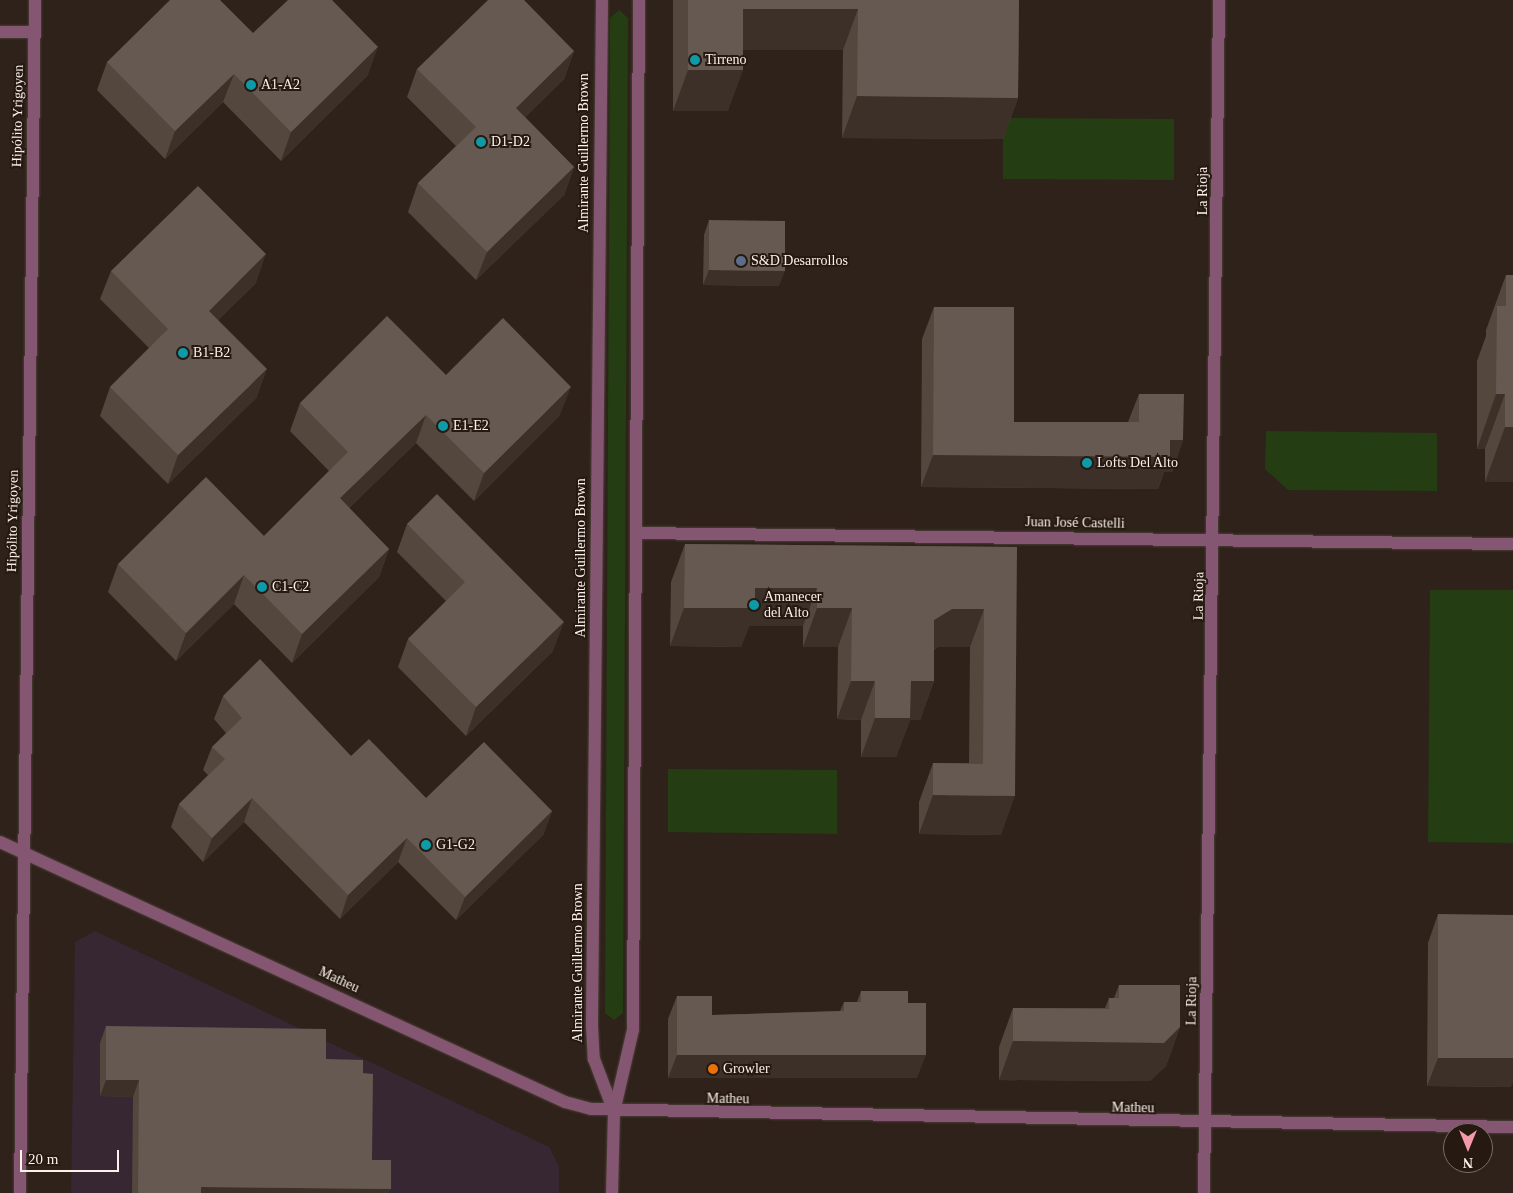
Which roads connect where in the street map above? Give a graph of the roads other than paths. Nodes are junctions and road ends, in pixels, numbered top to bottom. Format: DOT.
graph roads {
  1 [pos="35,0"];
  2 [pos="602,0"];
  3 [pos="639,0"];
  4 [pos="1220,0"];
  5 [pos="0,32"];
  6 [pos="34,32"];
  7 [pos="636,533"];
  8 [pos="1215,540"];
  9 [pos="1513,544"];
  10 [pos="0,842"];
  11 [pos="24,850"];
  12 [pos="614,1112"];
  13 [pos="1205,1124"];
  14 [pos="1513,1127"];
  15 [pos="20,1193"];
  16 [pos="612,1193"];
  17 [pos="1204,1193"];
  1 -- 6 [label="street, Hipólito Yrigoyen"];
  2 -- 12 [label="street, Almirante Guillermo Brown"];
  3 -- 7 [label="street, Almirante Guillermo Brown"];
  4 -- 8 [label="street, La Rioja"];
  5 -- 6 [label="street"];
  6 -- 11 [label="street, Hipólito Yrigoyen"];
  7 -- 8 [label="street, Juan José Castelli"];
  7 -- 12 [label="street, Almirante Guillermo Brown"];
  8 -- 9 [label="street, Juan José Castelli"];
  8 -- 13 [label="street, La Rioja"];
  10 -- 11 [label="street, Matheu"];
  11 -- 12 [label="street, Matheu"];
  11 -- 15 [label="street, Hipólito Yrigoyen"];
  12 -- 13 [label="street, Matheu"];
  12 -- 16 [label="street, Almirante Guillermo Brown"];
  13 -- 14 [label="street, Matheu"];
  13 -- 17 [label="street, La Rioja"];
}
